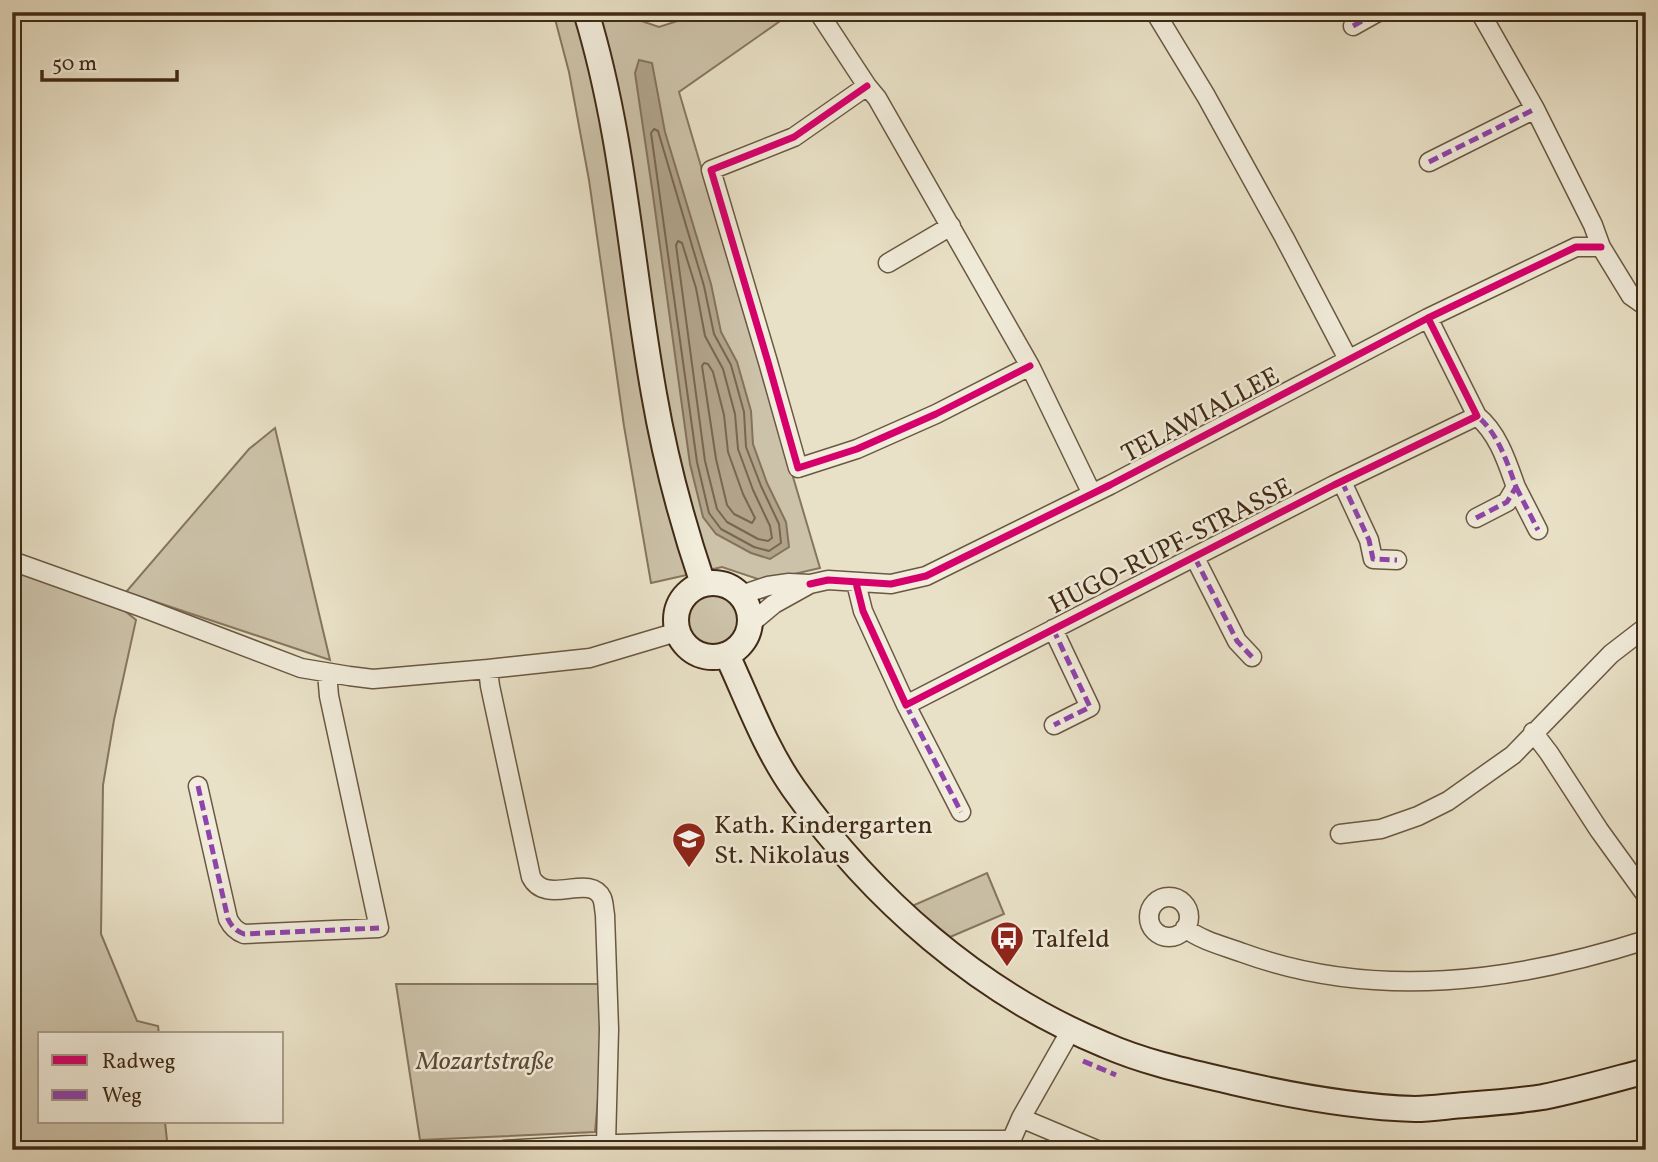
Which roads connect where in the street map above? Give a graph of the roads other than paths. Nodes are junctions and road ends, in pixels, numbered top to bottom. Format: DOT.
graph roads {
  1 [pos="586,12"];
  2 [pos="1155,12"];
  3 [pos="1378,12"];
  4 [pos="1480,12"];
  5 [pos="821,16"];
  6 [pos="1353,26"];
  7 [pos="867,86"];
  8 [pos="1535,109"];
  9 [pos="1429,162"];
  10 [pos="951,226"];
  11 [pos="1601,247"];
  12 [pos="888,263"];
  13 [pos="1646,303"];
  14 [pos="1428,318"];
  15 [pos="1348,359"];
  16 [pos="1030,366"];
  17 [pos="1476,416"];
  18 [pos="1342,482"];
  19 [pos="1516,487"];
  20 [pos="1092,494"];
  21 [pos="1476,518"];
  22 [pos="1538,530"];
  23 [pos="1195,558"];
  24 [pos="1396,560"];
  25 [pos="12,561"];
  26 [pos="856,583"];
  27 [pos="703,584"];
  28 [pos="810,584"];
  29 [pos="741,595"];
  30 [pos="750,624"];
  31 [pos="1646,627"];
  32 [pos="1053,629"];
  33 [pos="677,632"];
  34 [pos="727,655"];
  35 [pos="1252,657"];
  36 [pos="488,669"];
  37 [pos="327,673"];
  38 [pos="906,705"];
  39 [pos="1054,725"];
  40 [pos="1533,732"];
  41 [pos="198,786"];
  42 [pos="961,812"];
  43 [pos="1340,834"];
  44 [pos="1646,895"];
  45 [pos="1185,928"];
  46 [pos="1646,940"];
  47 [pos="1071,1030"];
  48 [pos="1646,1071"];
  49 [pos="1021,1118"];
  50 [pos="606,1144"];
  51 [pos="747,1145"];
  52 [pos="1009,1145"];
  53 [pos="561,1148"];
  54 [pos="504,1150"];
  55 [pos="1097,1150"];
  1 -- 27 [label="main road"];
  2 -- 15 [label="street"];
  3 -- 6 [label="street"];
  4 -- 8 [label="street"];
  5 -- 7 [label="street"];
  7 -- 10 [label="street"];
  7 -- 16 [label="street"];
  8 -- 9 [label="street"];
  8 -- 11 [label="street"];
  10 -- 12 [label="street"];
  10 -- 16 [label="street"];
  11 -- 13 [label="street"];
  11 -- 14 [label="street, TELAWIALLEE"];
  14 -- 15 [label="street, TELAWIALLEE"];
  14 -- 17 [label="street"];
  15 -- 20 [label="street, TELAWIALLEE"];
  16 -- 20 [label="street"];
  17 -- 18 [label="street, HUGO-RUPF-STRASSE"];
  17 -- 19 [label="street"];
  18 -- 23 [label="street, HUGO-RUPF-STRASSE"];
  18 -- 24 [label="street"];
  19 -- 21 [label="street"];
  19 -- 22 [label="street"];
  20 -- 26 [label="street, TELAWIALLEE"];
  23 -- 32 [label="street, HUGO-RUPF-STRASSE"];
  23 -- 35 [label="street"];
  25 -- 37 [label="street"];
  26 -- 28 [label="street, TELAWIALLEE"];
  26 -- 38 [label="street"];
  27 -- 29 [label="main road"];
  27 -- 33 [label="main road"];
  28 -- 29 [label="street, TELAWIALLEE"];
  28 -- 30 [label="street, TELAWIALLEE"];
  29 -- 30 [label="main road"];
  30 -- 34 [label="main road"];
  31 -- 40 [label="street"];
  32 -- 38 [label="street, HUGO-RUPF-STRASSE"];
  32 -- 39 [label="street"];
  33 -- 34 [label="main road"];
  33 -- 36 [label="street"];
  34 -- 47 [label="main road"];
  36 -- 37 [label="street"];
  36 -- 50 [label="street"];
  37 -- 41 [label="street"];
  38 -- 42 [label="street"];
  40 -- 43 [label="street"];
  40 -- 44 [label="street"];
  45 -- 46 [label="street"];
  47 -- 48 [label="main road"];
  47 -- 49 [label="street"];
  49 -- 52 [label="street"];
  49 -- 55 [label="street"];
  50 -- 51 [label="street"];
  50 -- 53 [label="street"];
  51 -- 52 [label="street"];
  53 -- 54 [label="street"];
}
